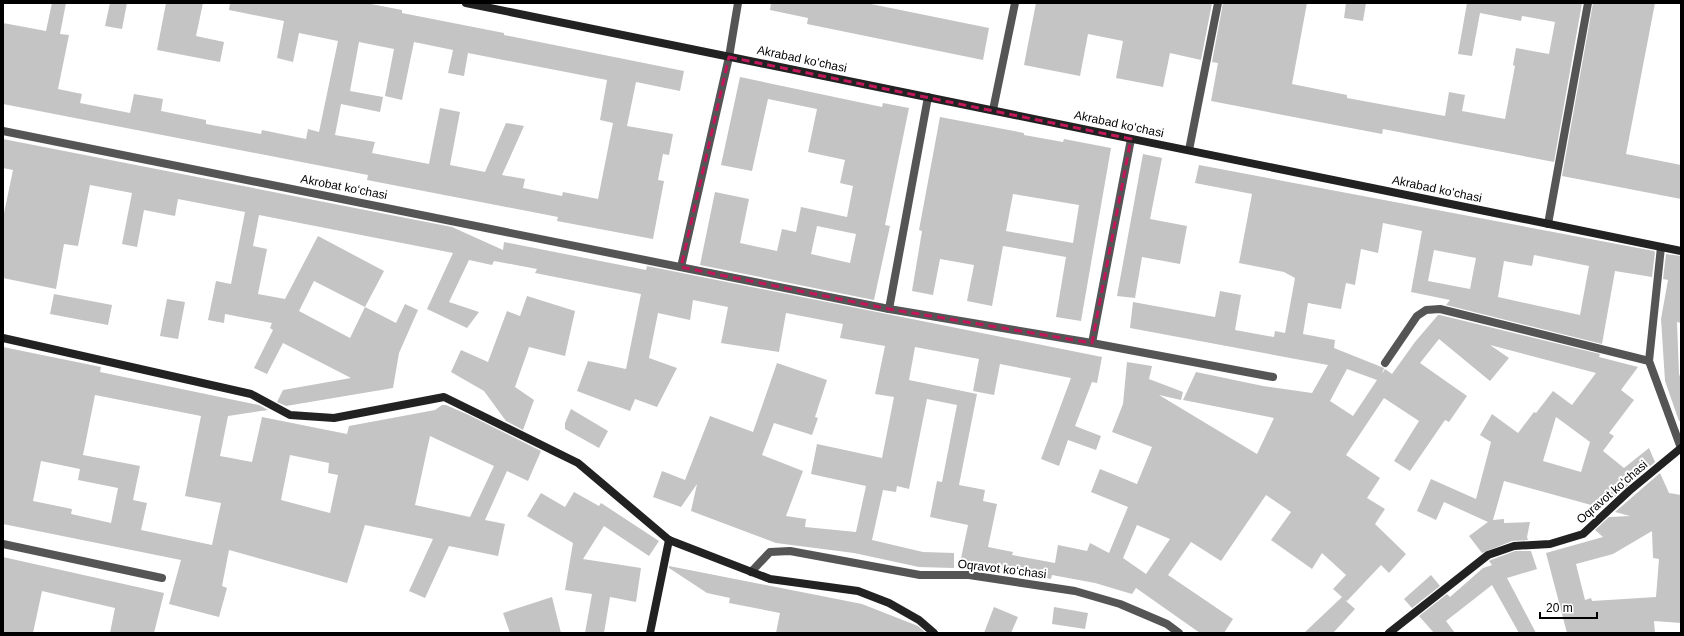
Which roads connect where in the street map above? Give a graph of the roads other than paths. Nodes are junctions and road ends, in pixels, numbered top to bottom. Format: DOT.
graph roads {
  1 [pos="466,3"];
  2 [pos="738,3"];
  3 [pos="1015,3"];
  4 [pos="1218,3"];
  5 [pos="1588,3"];
  6 [pos="729,57"];
  7 [pos="928,97"];
  8 [pos="993,110"];
  9 [pos="3,131"];
  10 [pos="1131,139"];
  11 [pos="1189,150"];
  12 [pos="1548,224"];
  13 [pos="1661,247"];
  14 [pos="1681,251"];
  15 [pos="681,267"];
  16 [pos="889,309"];
  17 [pos="3,338"];
  18 [pos="1092,343"];
  19 [pos="1649,361"];
  20 [pos="1385,363"];
  21 [pos="1272,377"];
  22 [pos="1681,448"];
  23 [pos="669,540"];
  24 [pos="3,544"];
  25 [pos="751,572"];
  26 [pos="162,578"];
  27 [pos="650,633"];
  28 [pos="934,633"];
  29 [pos="1179,633"];
  30 [pos="1389,633"];
  1 -- 6 [label="street, Akrabad koʻchasi"];
  2 -- 6 [label="street"];
  3 -- 8 [label="street"];
  4 -- 11 [label="street"];
  5 -- 12 [label="street"];
  6 -- 7 [label="street, Akrabad koʻchasi"];
  6 -- 15 [label="street"];
  7 -- 8 [label="street, Akrabad koʻchasi"];
  7 -- 16 [label="street"];
  8 -- 10 [label="street, Akrabad koʻchasi"];
  9 -- 15 [label="street, Akrobat koʻchasi"];
  10 -- 11 [label="street, Akrabad koʻchasi"];
  10 -- 18 [label="street"];
  11 -- 12 [label="street, Akrabad koʻchasi"];
  12 -- 13 [label="street, Akrabad koʻchasi"];
  13 -- 14 [label="street, Akrabad koʻchasi"];
  13 -- 19 [label="street"];
  15 -- 16 [label="street, Akrobat koʻchasi"];
  16 -- 18 [label="street, Akrobat koʻchasi"];
  17 -- 23 [label="street"];
  18 -- 21 [label="street, Akrobat koʻchasi"];
  19 -- 20 [label="street"];
  19 -- 22 [label="street"];
  22 -- 30 [label="street, Oqravot koʻchasi"];
  23 -- 25 [label="street"];
  23 -- 27 [label="street"];
  24 -- 26 [label="street"];
  25 -- 28 [label="street"];
  25 -- 29 [label="street, Oqravot koʻchasi"];
}
